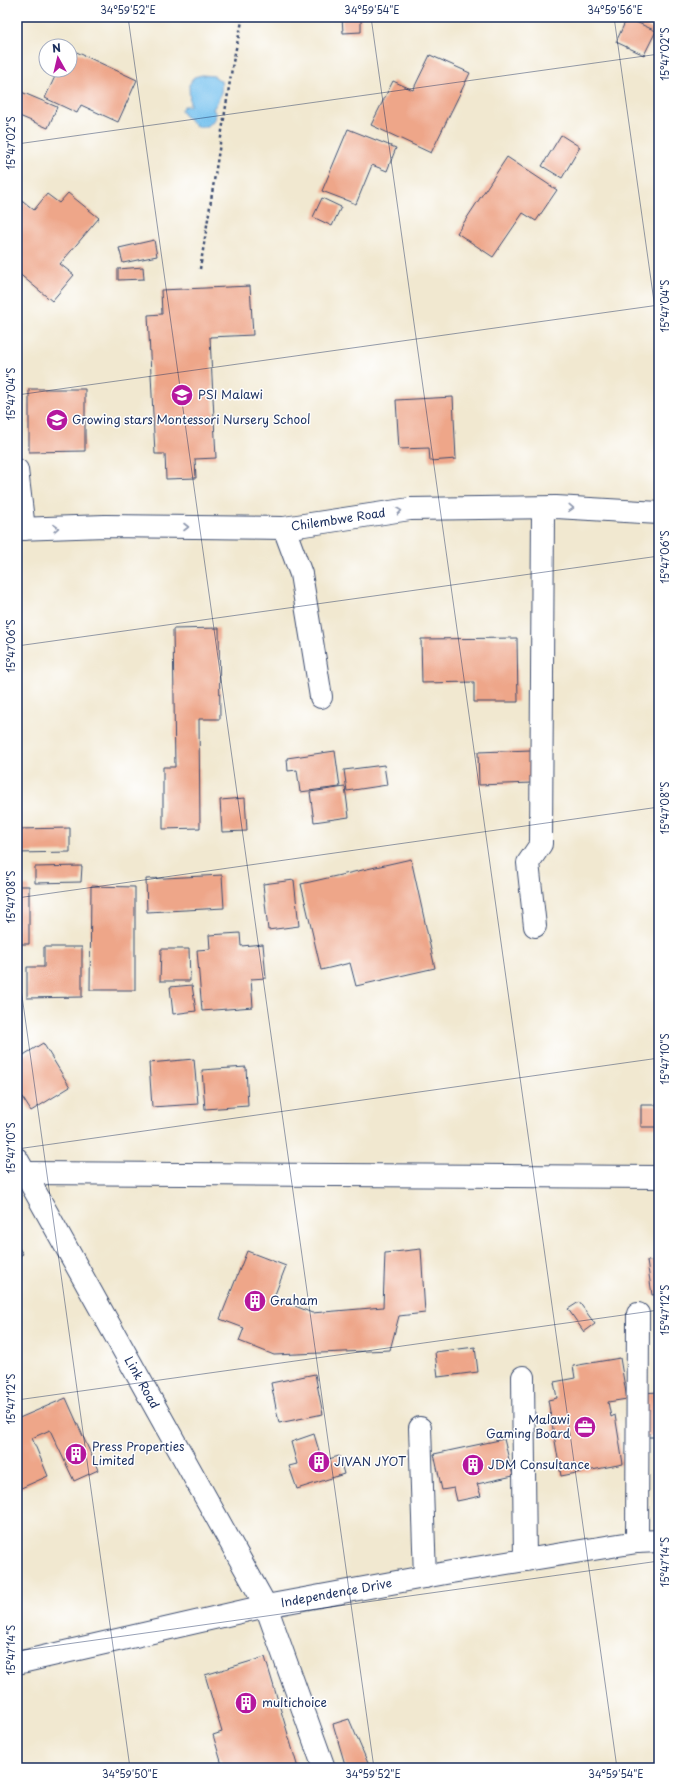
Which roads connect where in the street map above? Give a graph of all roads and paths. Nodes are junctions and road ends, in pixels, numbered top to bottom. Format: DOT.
graph roads {
  1 [pos="243,17"];
  2 [pos="200,269"];
  3 [pos="17,470"];
  4 [pos="543,508"];
  5 [pos="659,513"];
  6 [pos="284,528"];
  7 [pos="21,529"];
  8 [pos="320,697"];
  9 [pos="535,926"];
  10 [pos="21,1166"];
  11 [pos="659,1177"];
  12 [pos="638,1314"];
  13 [pos="523,1377"];
  14 [pos="420,1428"];
  15 [pos="659,1541"];
  16 [pos="637,1542"];
  17 [pos="525,1560"];
  18 [pos="425,1577"];
  19 [pos="266,1606"];
  20 [pos="17,1662"];
  21 [pos="324,1768"];
  1 -- 2 [label="path"];
  3 -- 7 [label="street"];
  4 -- 5 [label="street, Chilembwe Road, one-way"];
  6 -- 4 [label="street, Chilembwe Road, one-way"];
  4 -- 9 [label="street"];
  7 -- 6 [label="street, Chilembwe Road, one-way"];
  6 -- 8 [label="street"];
  10 -- 11 [label="street"];
  10 -- 19 [label="street, Link Road"];
  12 -- 16 [label="street"];
  13 -- 17 [label="street"];
  14 -- 18 [label="street"];
  15 -- 16 [label="street, Independence Drive"];
  16 -- 17 [label="street, Independence Drive"];
  17 -- 18 [label="street, Independence Drive"];
  18 -- 19 [label="street, Independence Drive"];
  19 -- 20 [label="street, Independence Drive"];
  19 -- 21 [label="street, Link Road"];
}
